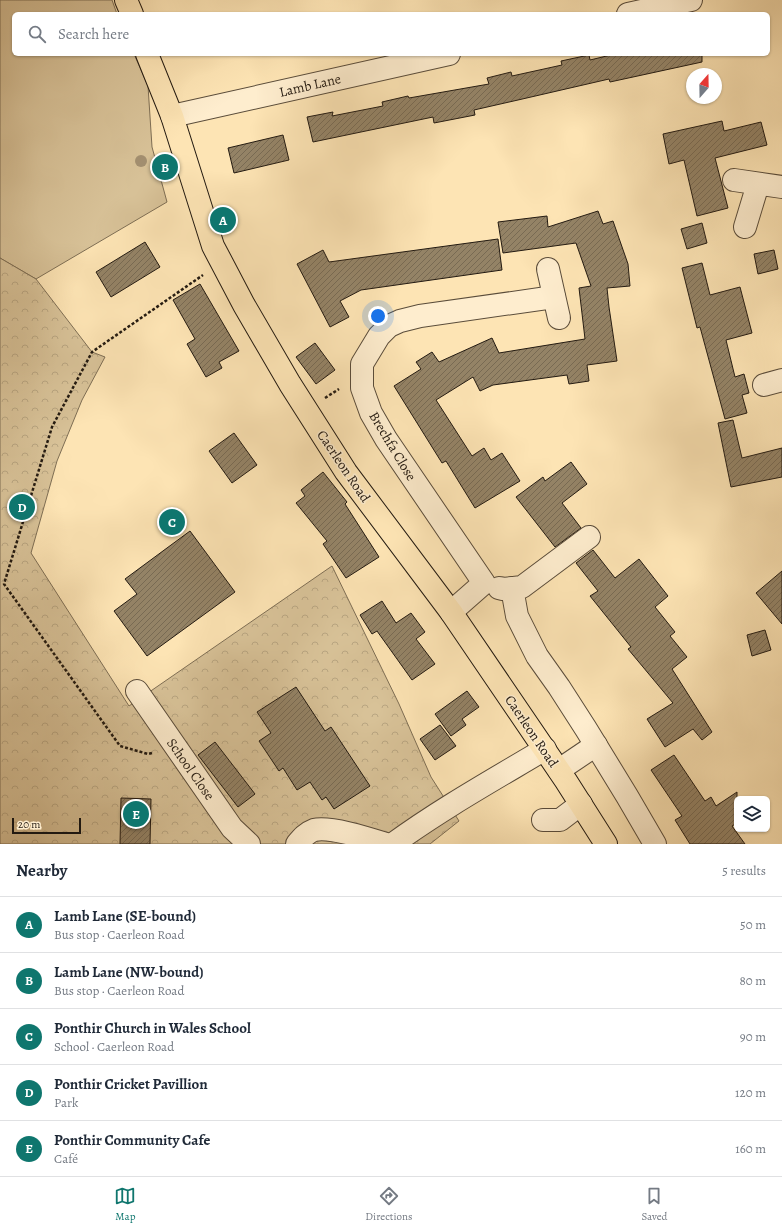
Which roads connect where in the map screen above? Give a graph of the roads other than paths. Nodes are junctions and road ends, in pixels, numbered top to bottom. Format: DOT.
graph roads {
  1 [pos="126,0"];
  2 [pos="691,0"];
  3 [pos="131,12"];
  4 [pos="637,12"];
  5 [pos="148,56"];
  6 [pos="440,56"];
  7 [pos="172,116"];
  8 [pos="734,180"];
  9 [pos="758,184"];
  10 [pos="782,188"];
  11 [pos="745,227"];
  12 [pos="548,270"];
  13 [pos="589,537"];
  14 [pos="484,583"];
  15 [pos="512,588"];
  16 [pos="451,612"];
  17 [pos="137,691"];
  18 [pos="596,745"];
  19 [pos="544,749"];
  20 [pos="558,770"];
  21 [pos="581,804"];
  22 [pos="544,820"];
  23 [pos="249,844"];
  24 [pos="297,844"];
  25 [pos="386,844"];
  26 [pos="393,844"];
  27 [pos="606,844"];
  28 [pos="655,844"];
  1 -- 3 [label="main road"];
  2 -- 4 [label="street"];
  5 -- 7 [label="main road, Caerleon Road"];
  6 -- 7 [label="street, Lamb Lane"];
  7 -- 16 [label="main road, Caerleon Road"];
  8 -- 9 [label="street"];
  9 -- 10 [label="street"];
  9 -- 11 [label="street"];
  12 -- 14 [label="street, Brechfa Close"];
  13 -- 15 [label="street"];
  14 -- 15 [label="street"];
  14 -- 16 [label="street"];
  15 -- 18 [label="street"];
  16 -- 19 [label="main road, Caerleon Road"];
  17 -- 23 [label="street, School Close"];
  18 -- 20 [label="street"];
  18 -- 28 [label="street"];
  19 -- 20 [label="main road, Caerleon Road"];
  19 -- 26 [label="street"];
  20 -- 21 [label="main road, Caerleon Road"];
  21 -- 22 [label="street"];
  21 -- 27 [label="main road, Caerleon Road"];
  24 -- 25 [label="street"];
}
